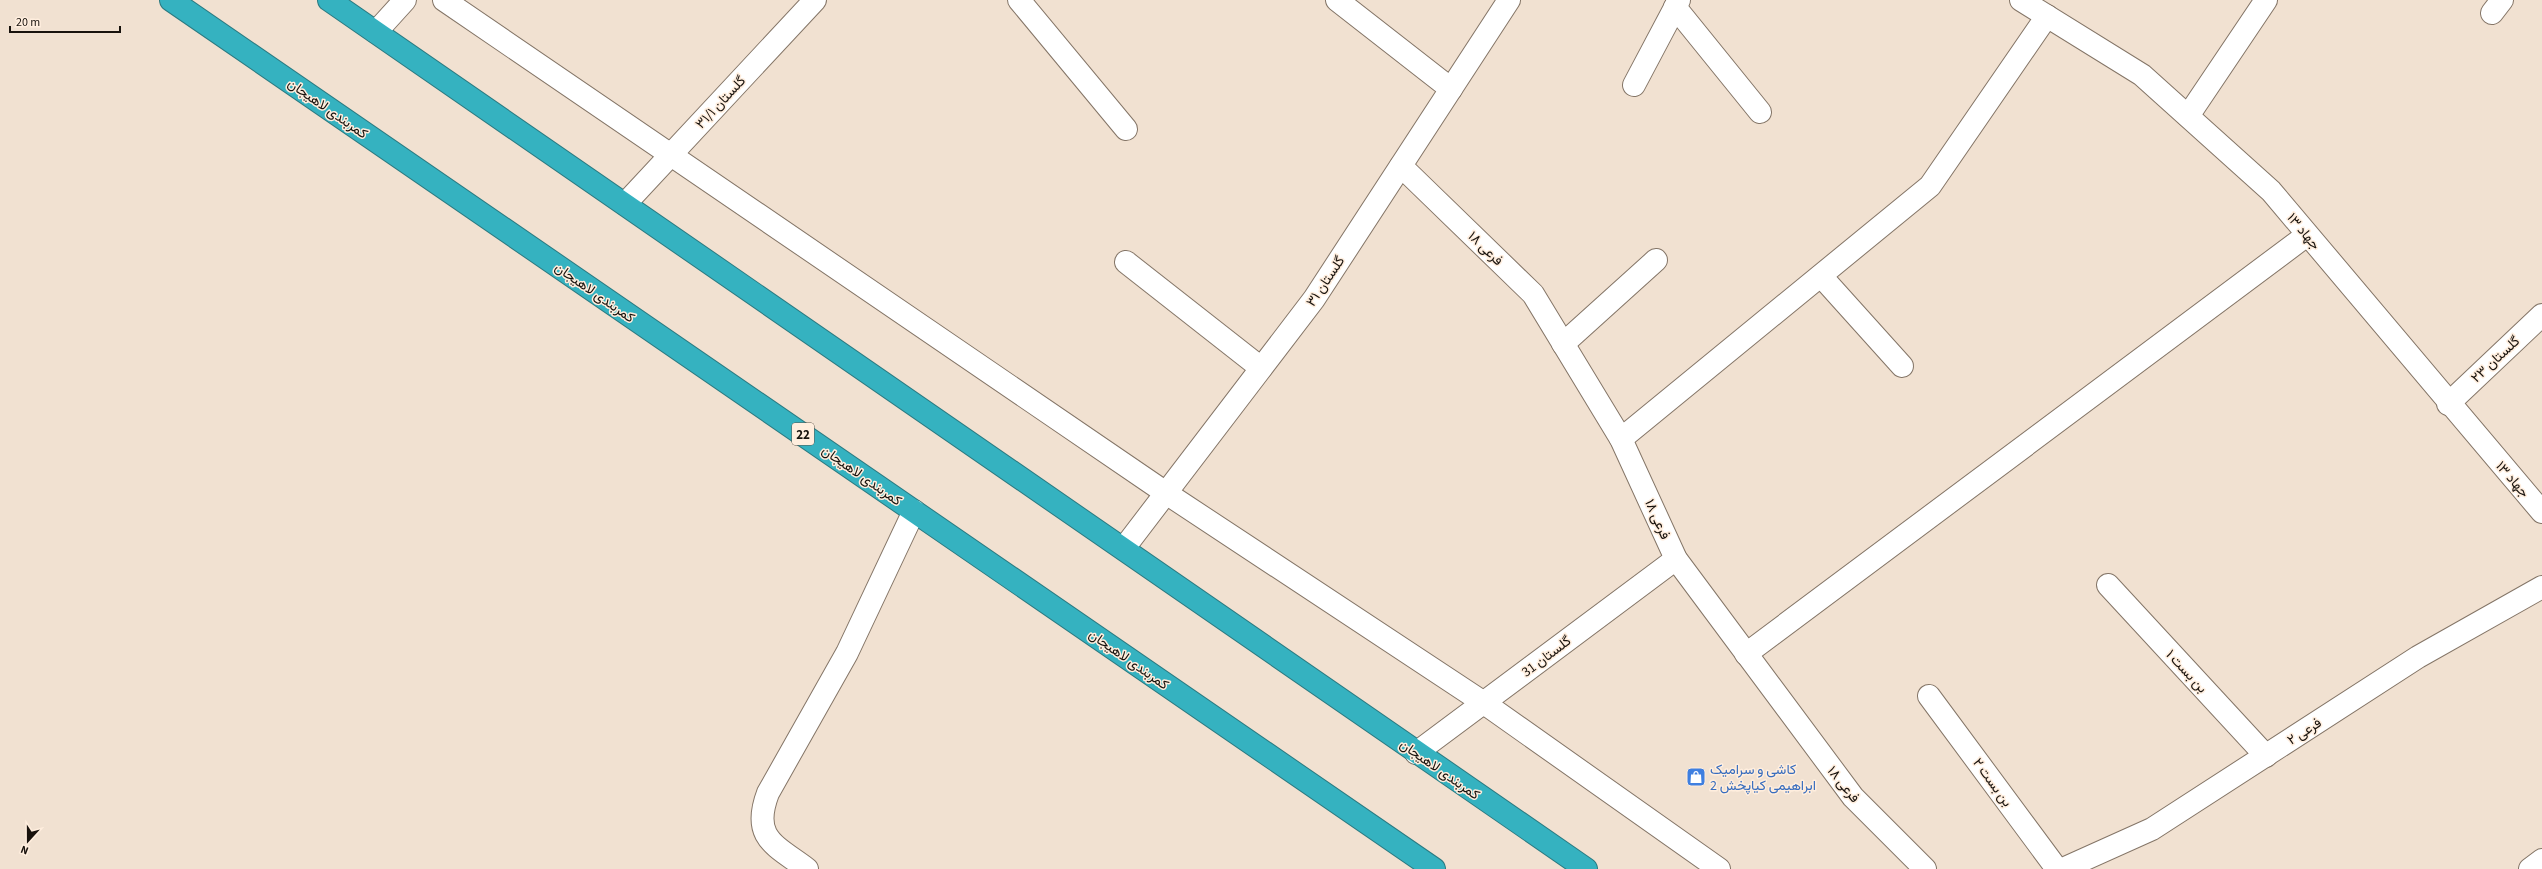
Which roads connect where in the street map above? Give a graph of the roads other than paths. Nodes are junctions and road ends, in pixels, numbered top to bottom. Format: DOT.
graph roads {
  1 [pos="171,0"];
  2 [pos="329,0"];
  3 [pos="405,0"];
  4 [pos="444,0"];
  5 [pos="815,0"];
  6 [pos="1019,0"];
  7 [pos="1337,0"];
  8 [pos="1509,0"];
  9 [pos="2021,0"];
  10 [pos="2266,0"];
  11 [pos="1677,3"];
  12 [pos="2047,16"];
  13 [pos="376,32"];
  14 [pos="1634,85"];
  15 [pos="1451,89"];
  16 [pos="1760,112"];
  17 [pos="2188,116"];
  18 [pos="1126,129"];
  19 [pos="671,154"];
  20 [pos="1401,166"];
  21 [pos="625,204"];
  22 [pos="2307,235"];
  23 [pos="1656,260"];
  24 [pos="1126,262"];
  25 [pos="1820,276"];
  26 [pos="2542,315"];
  27 [pos="1564,344"];
  28 [pos="1902,366"];
  29 [pos="1261,368"];
  30 [pos="2448,404"];
  31 [pos="1622,439"];
  32 [pos="1166,493"];
  33 [pos="914,511"];
  34 [pos="2542,512"];
  35 [pos="1124,548"];
  36 [pos="1676,560"];
  37 [pos="2108,585"];
  38 [pos="2542,587"];
  39 [pos="1746,654"];
  40 [pos="1928,696"];
  41 [pos="1484,703"];
  42 [pos="1416,753"];
  43 [pos="2266,756"];
  44 [pos="2542,860"];
  45 [pos="807,869"];
  46 [pos="1434,869"];
  47 [pos="1586,869"];
  48 [pos="1718,869"];
  49 [pos="1925,869"];
  50 [pos="2057,869"];
  51 [pos="2063,869"];
  52 [pos="2530,869"];
  1 -- 33 [label="highway, کمربندی لاهیجان / 22"];
  2 -- 13 [label="highway, کمربندی لاهیجان"];
  3 -- 13 [label="street"];
  4 -- 19 [label="street"];
  5 -- 19 [label="street, گلستان ۳۱/۱"];
  6 -- 18 [label="street"];
  7 -- 15 [label="street"];
  8 -- 15 [label="street, گلستان ۳۱"];
  9 -- 12 [label="street, جهاد ۱۳"];
  10 -- 17 [label="street"];
  11 -- 14 [label="street"];
  11 -- 16 [label="street"];
  12 -- 17 [label="street, جهاد ۱۳"];
  12 -- 25 [label="street"];
  13 -- 21 [label="highway, کمربندی لاهیجان"];
  15 -- 20 [label="street, گلستان ۳۱"];
  17 -- 22 [label="street, جهاد ۱۳"];
  19 -- 21 [label="street, گلستان ۳۱/۱"];
  19 -- 32 [label="street"];
  20 -- 27 [label="street, فرعی ۱۸"];
  20 -- 29 [label="street, گلستان ۳۱"];
  21 -- 35 [label="highway, کمربندی لاهیجان"];
  22 -- 30 [label="street, جهاد ۱۳"];
  22 -- 39 [label="street"];
  23 -- 27 [label="street"];
  24 -- 29 [label="street"];
  25 -- 28 [label="street"];
  25 -- 31 [label="street"];
  26 -- 30 [label="street, گلستان ۲۳"];
  27 -- 31 [label="street, فرعی ۱۸"];
  29 -- 32 [label="street, گلستان ۳۱"];
  30 -- 34 [label="street, جهاد ۱۳"];
  31 -- 36 [label="street, فرعی ۱۸"];
  32 -- 35 [label="street, گلستان ۳۱"];
  32 -- 41 [label="street"];
  33 -- 45 [label="street"];
  33 -- 46 [label="highway, کمربندی لاهیجان / 22"];
  35 -- 42 [label="highway, کمربندی لاهیجان"];
  36 -- 39 [label="street, فرعی ۱۸"];
  36 -- 41 [label="street, گلستان 31"];
  37 -- 43 [label="street, بن بست ۱"];
  38 -- 43 [label="street, فرعی ۲"];
  39 -- 49 [label="street, فرعی ۱۸"];
  40 -- 50 [label="street, بن بست ۲"];
  41 -- 42 [label="street, گلستان 31"];
  41 -- 48 [label="street"];
  42 -- 47 [label="highway, کمربندی لاهیجان"];
  43 -- 51 [label="street, فرعی ۲"];
  44 -- 52 [label="street"];
}
